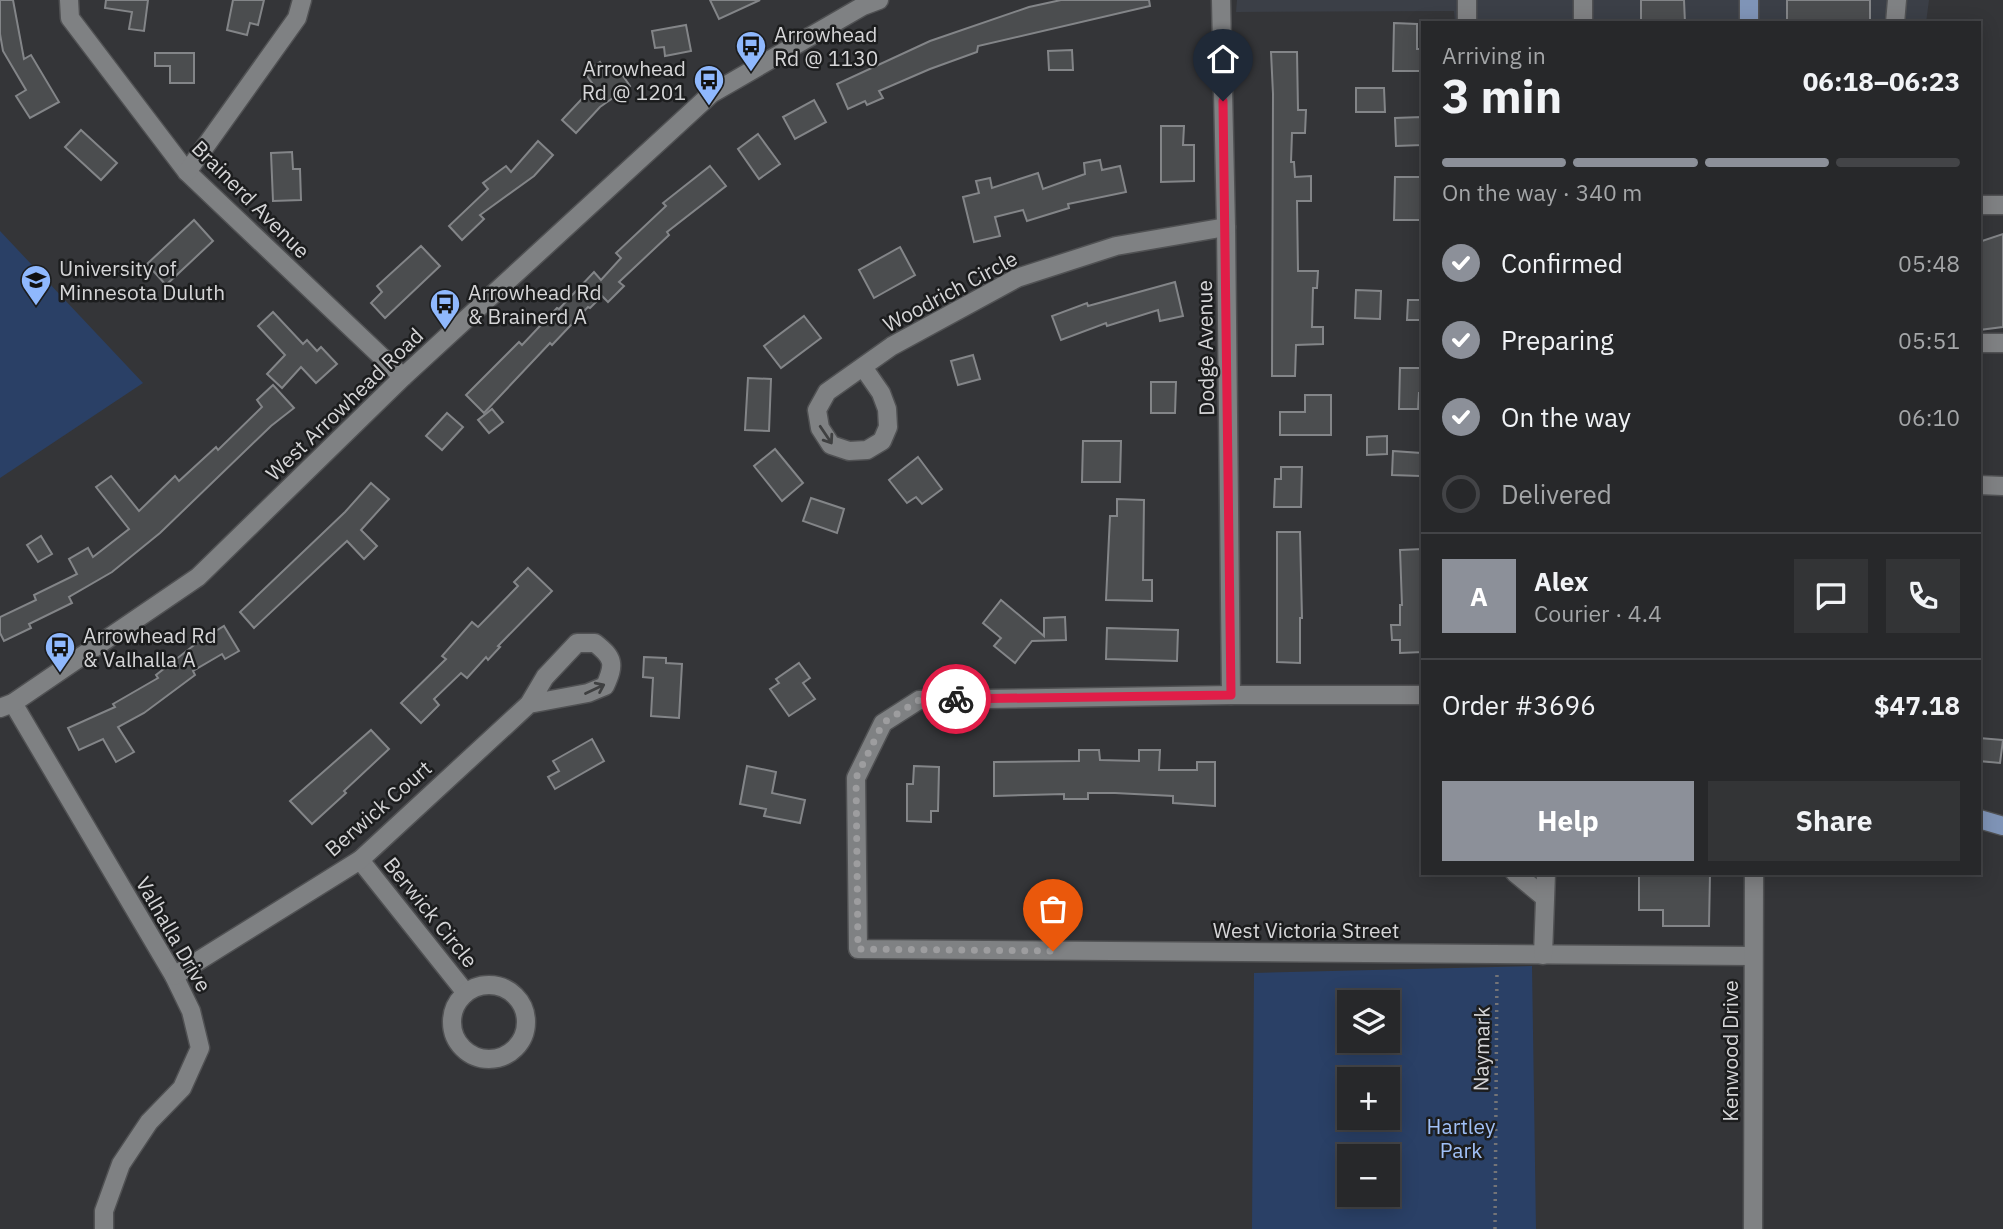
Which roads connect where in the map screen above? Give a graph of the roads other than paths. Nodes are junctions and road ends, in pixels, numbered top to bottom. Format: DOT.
graph roads {
  1 [pos="69,0"];
  2 [pos="302,0"];
  3 [pos="879,0"];
  4 [pos="1221,0"];
  5 [pos="1467,0"];
  6 [pos="1583,0"];
  7 [pos="1749,0"];
  8 [pos="1897,0"];
  9 [pos="1467,21"];
  10 [pos="1583,21"];
  11 [pos="1749,21"];
  12 [pos="1895,21"];
  13 [pos="187,172"];
  14 [pos="1981,205"];
  15 [pos="2003,205"];
  16 [pos="1226,227"];
  17 [pos="1981,343"];
  18 [pos="2003,344"];
  19 [pos="863,367"];
  20 [pos="404,377"];
  21 [pos="1981,485"];
  22 [pos="2003,486"];
  23 [pos="1231,695"];
  24 [pos="1421,695"];
  25 [pos="529,704"];
  26 [pos="7,705"];
  27 [pos="1981,820"];
  28 [pos="2003,826"];
  29 [pos="360,860"];
  30 [pos="1517,875"];
  31 [pos="1546,875"];
  32 [pos="1754,875"];
  33 [pos="1544,897"];
  34 [pos="1543,955"];
  35 [pos="1753,956"];
  36 [pos="174,976"];
  37 [pos="466,993"];
  38 [pos="104,1229"];
  39 [pos="1753,1229"];
  1 -- 13 [label="street, Brainerd Avenue"];
  2 -- 13 [label="street"];
  3 -- 20 [label="street, West Arrowhead Road"];
  4 -- 16 [label="street, Dodge Avenue"];
  5 -- 9 [label="street"];
  6 -- 10 [label="street"];
  7 -- 11 [label="main road"];
  8 -- 12 [label="street"];
  13 -- 20 [label="street, Brainerd Avenue"];
  14 -- 15 [label="street"];
  16 -- 19 [label="street, Woodrich Circle"];
  16 -- 23 [label="street, Dodge Avenue"];
  17 -- 18 [label="street"];
  19 -- 19 [label="street, Woodrich Circle, one-way"];
  20 -- 26 [label="street, West Arrowhead Road"];
  21 -- 22 [label="street"];
  23 -- 24 [label="street"];
  23 -- 34 [label="street, West Victoria Street"];
  25 -- 25 [label="street, Berwick Court, one-way"];
  25 -- 29 [label="street, Berwick Court"];
  26 -- 36 [label="street, Valhalla Drive"];
  27 -- 28 [label="main road"];
  29 -- 36 [label="street, Berwick Court"];
  29 -- 37 [label="street, Berwick Circle"];
  30 -- 33 [label="street"];
  31 -- 33 [label="street"];
  32 -- 35 [label="street, Kenwood Drive"];
  33 -- 34 [label="street"];
  34 -- 35 [label="street, West Victoria Street"];
  35 -- 39 [label="street, Kenwood Drive"];
  36 -- 38 [label="street, Valhalla Drive"];
  37 -- 37 [label="street, Berwick Circle"];
}
